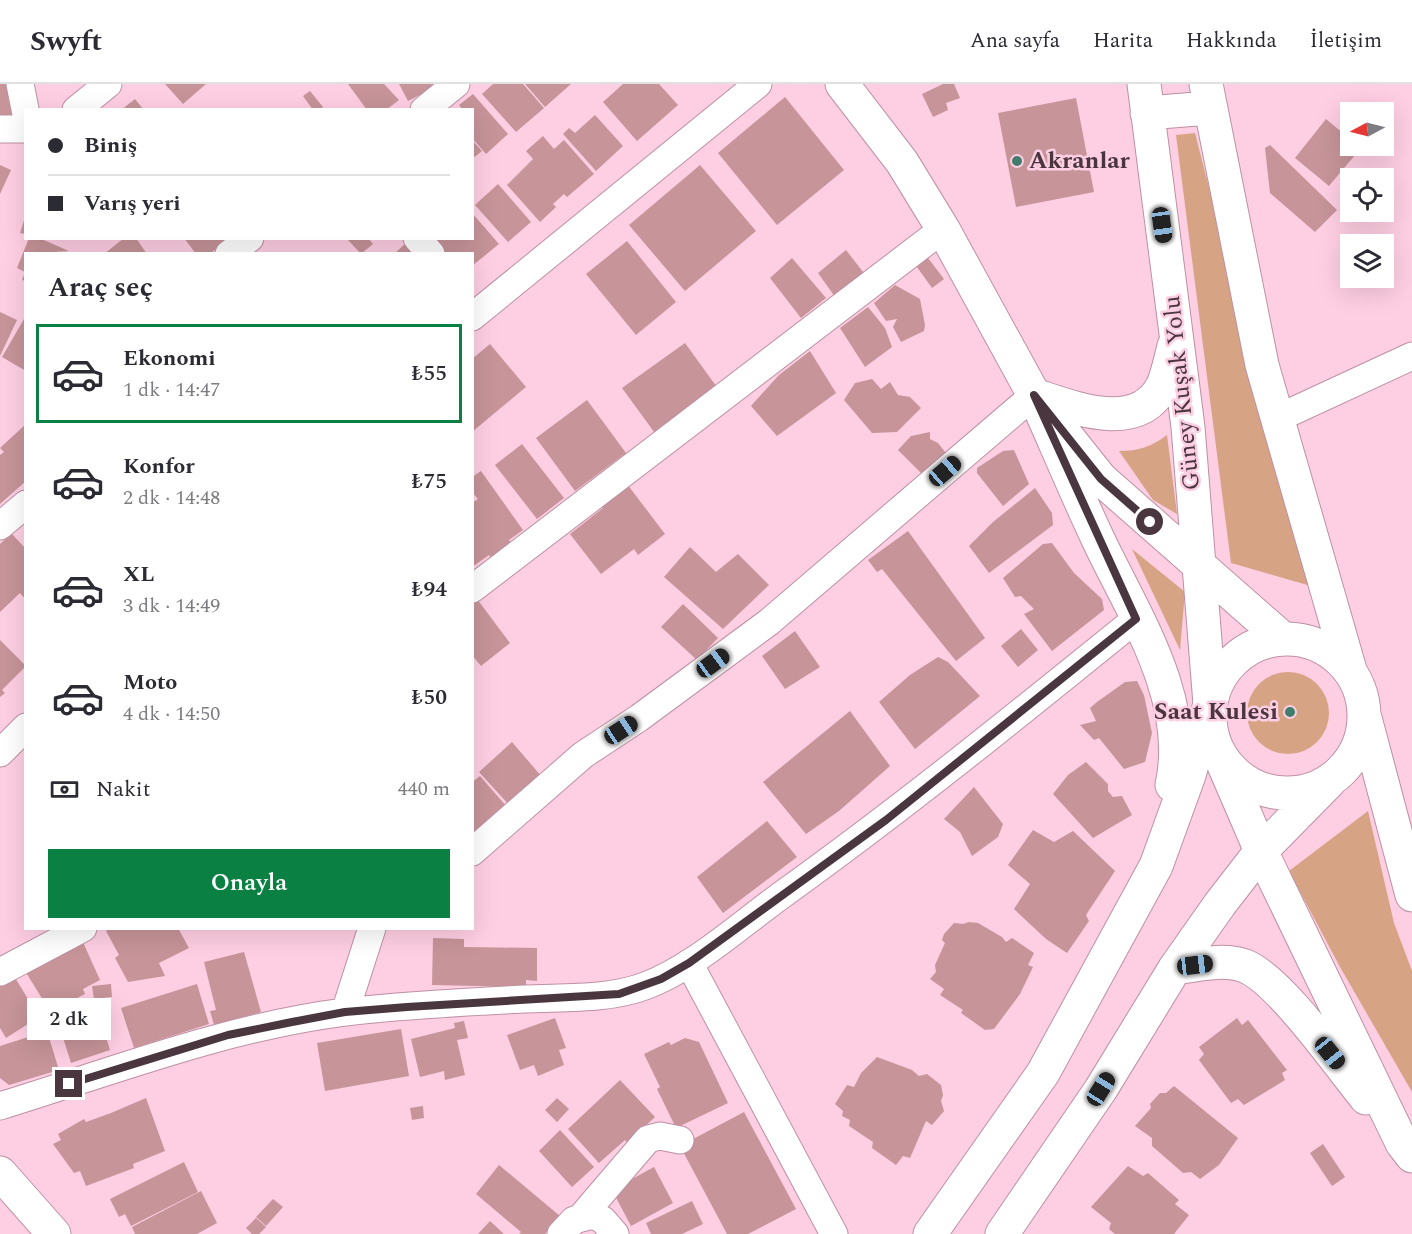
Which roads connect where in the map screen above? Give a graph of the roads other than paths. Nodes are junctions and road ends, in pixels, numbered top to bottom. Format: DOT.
graph roads {
  1 [pos="20,84"];
  2 [pos="108,84"];
  3 [pos="456,84"];
  4 [pos="758,84"];
  5 [pos="842,84"];
  6 [pos="1207,96"];
  7 [pos="1145,98"];
  8 [pos="25,108"];
  9 [pos="78,108"];
  10 [pos="426,108"];
  11 [pos="0,129"];
  12 [pos="24,129"];
  13 [pos="944,229"];
  14 [pos="247,240"];
  15 [pos="419,240"];
  16 [pos="232,252"];
  17 [pos="428,252"];
  18 [pos="475,309"];
  19 [pos="1177,337"];
  20 [pos="1412,356"];
  21 [pos="1034,395"];
  22 [pos="1276,419"];
  23 [pos="24,506"];
  24 [pos="0,526"];
  25 [pos="1200,565"];
  26 [pos="474,587"];
  27 [pos="1136,619"];
  28 [pos="1282,638"];
  29 [pos="1350,670"];
  30 [pos="1210,704"];
  31 [pos="1365,718"];
  32 [pos="24,730"];
  33 [pos="0,753"];
  34 [pos="1219,754"];
  35 [pos="1329,782"];
  36 [pos="474,850"];
  37 [pos="1261,851"];
  38 [pos="1155,866"];
  39 [pos="1412,895"];
  40 [pos="79,930"];
  41 [pos="371,930"];
  42 [pos="689,963"];
  43 [pos="1175,968"];
  44 [pos="0,972"];
  45 [pos="345,1012"];
  46 [pos="0,1106"];
  47 [pos="680,1140"];
  48 [pos="1407,1149"];
  49 [pos="0,1173"];
  50 [pos="584,1215"];
  51 [pos="54,1234"];
  52 [pos="561,1234"];
  53 [pos="615,1234"];
  54 [pos="834,1234"];
  55 [pos="930,1234"];
  56 [pos="1002,1234"];
  1 -- 8 [label="street"];
  2 -- 9 [label="street"];
  3 -- 10 [label="street"];
  4 -- 18 [label="street"];
  5 -- 13 [label="main road"];
  6 -- 7 [label="main road"];
  6 -- 22 [label="main road"];
  7 -- 19 [label="main road, Güney Kuşak Yolu"];
  11 -- 12 [label="street"];
  13 -- 21 [label="main road"];
  13 -- 26 [label="street"];
  14 -- 16 [label="street"];
  15 -- 17 [label="street"];
  19 -- 21 [label="main road"];
  19 -- 25 [label="main road, Güney Kuşak Yolu"];
  20 -- 22 [label="street"];
  21 -- 25 [label="main road"];
  21 -- 27 [label="main road"];
  21 -- 36 [label="street"];
  22 -- 29 [label="main road"];
  23 -- 24 [label="street"];
  25 -- 28 [label="main road"];
  25 -- 30 [label="main road, Güney Kuşak Yolu"];
  27 -- 38 [label="main road"];
  27 -- 42 [label="street"];
  28 -- 29 [label="main road"];
  28 -- 30 [label="main road"];
  29 -- 31 [label="main road"];
  30 -- 34 [label="main road"];
  30 -- 38 [label="main road"];
  31 -- 35 [label="main road"];
  31 -- 39 [label="main road"];
  32 -- 33 [label="street"];
  34 -- 35 [label="main road"];
  34 -- 37 [label="main road"];
  35 -- 37 [label="main road"];
  37 -- 43 [label="main road"];
  37 -- 48 [label="main road"];
  38 -- 55 [label="main road"];
  40 -- 44 [label="street"];
  41 -- 45 [label="street"];
  42 -- 45 [label="street"];
  42 -- 54 [label="street"];
  43 -- 48 [label="main road"];
  43 -- 56 [label="main road"];
  45 -- 46 [label="street"];
  47 -- 50 [label="street"];
  49 -- 51 [label="main road"];
  50 -- 52 [label="street"];
  50 -- 53 [label="street"];
}
